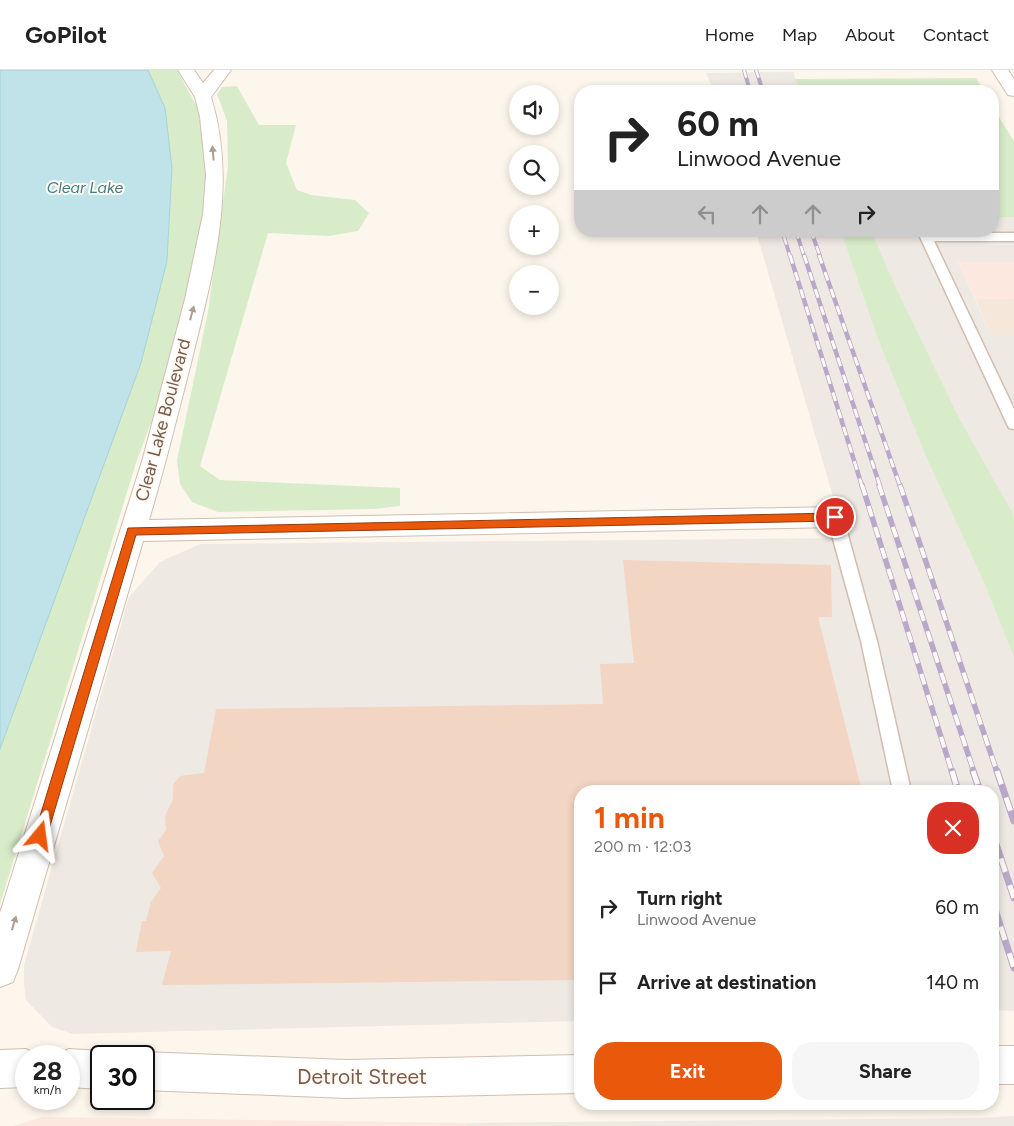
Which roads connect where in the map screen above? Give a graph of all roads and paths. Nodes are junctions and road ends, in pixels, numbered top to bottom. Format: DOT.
graph roads {
  1 [pos="186,70"];
  2 [pos="223,70"];
  3 [pos="1000,70"];
  4 [pos="1014,91"];
  5 [pos="203,97"];
  6 [pos="1014,237"];
  7 [pos="1014,424"];
  8 [pos="835,517"];
  9 [pos="132,531"];
  10 [pos="901,785"];
  11 [pos="0,969"];
  12 [pos="999,1065"];
  13 [pos="1014,1065"];
  14 [pos="15,1068"];
  15 [pos="0,1069"];
  16 [pos="155,1071"];
  17 [pos="574,1074"];
  1 -- 5 [label="street, Clear Lake Boulevard"];
  2 -- 5 [label="street"];
  3 -- 4 [label="street"];
  9 -- 5 [label="street, Clear Lake Boulevard, one-way"];
  6 -- 7 [label="lane"];
  8 -- 9 [label="street"];
  8 -- 10 [label="lane"];
  11 -- 9 [label="street, Clear Lake Boulevard, one-way"];
  12 -- 13 [label="street"];
  14 -- 15 [label="street"];
  16 -- 17 [label="street, Detroit Street"];
}
